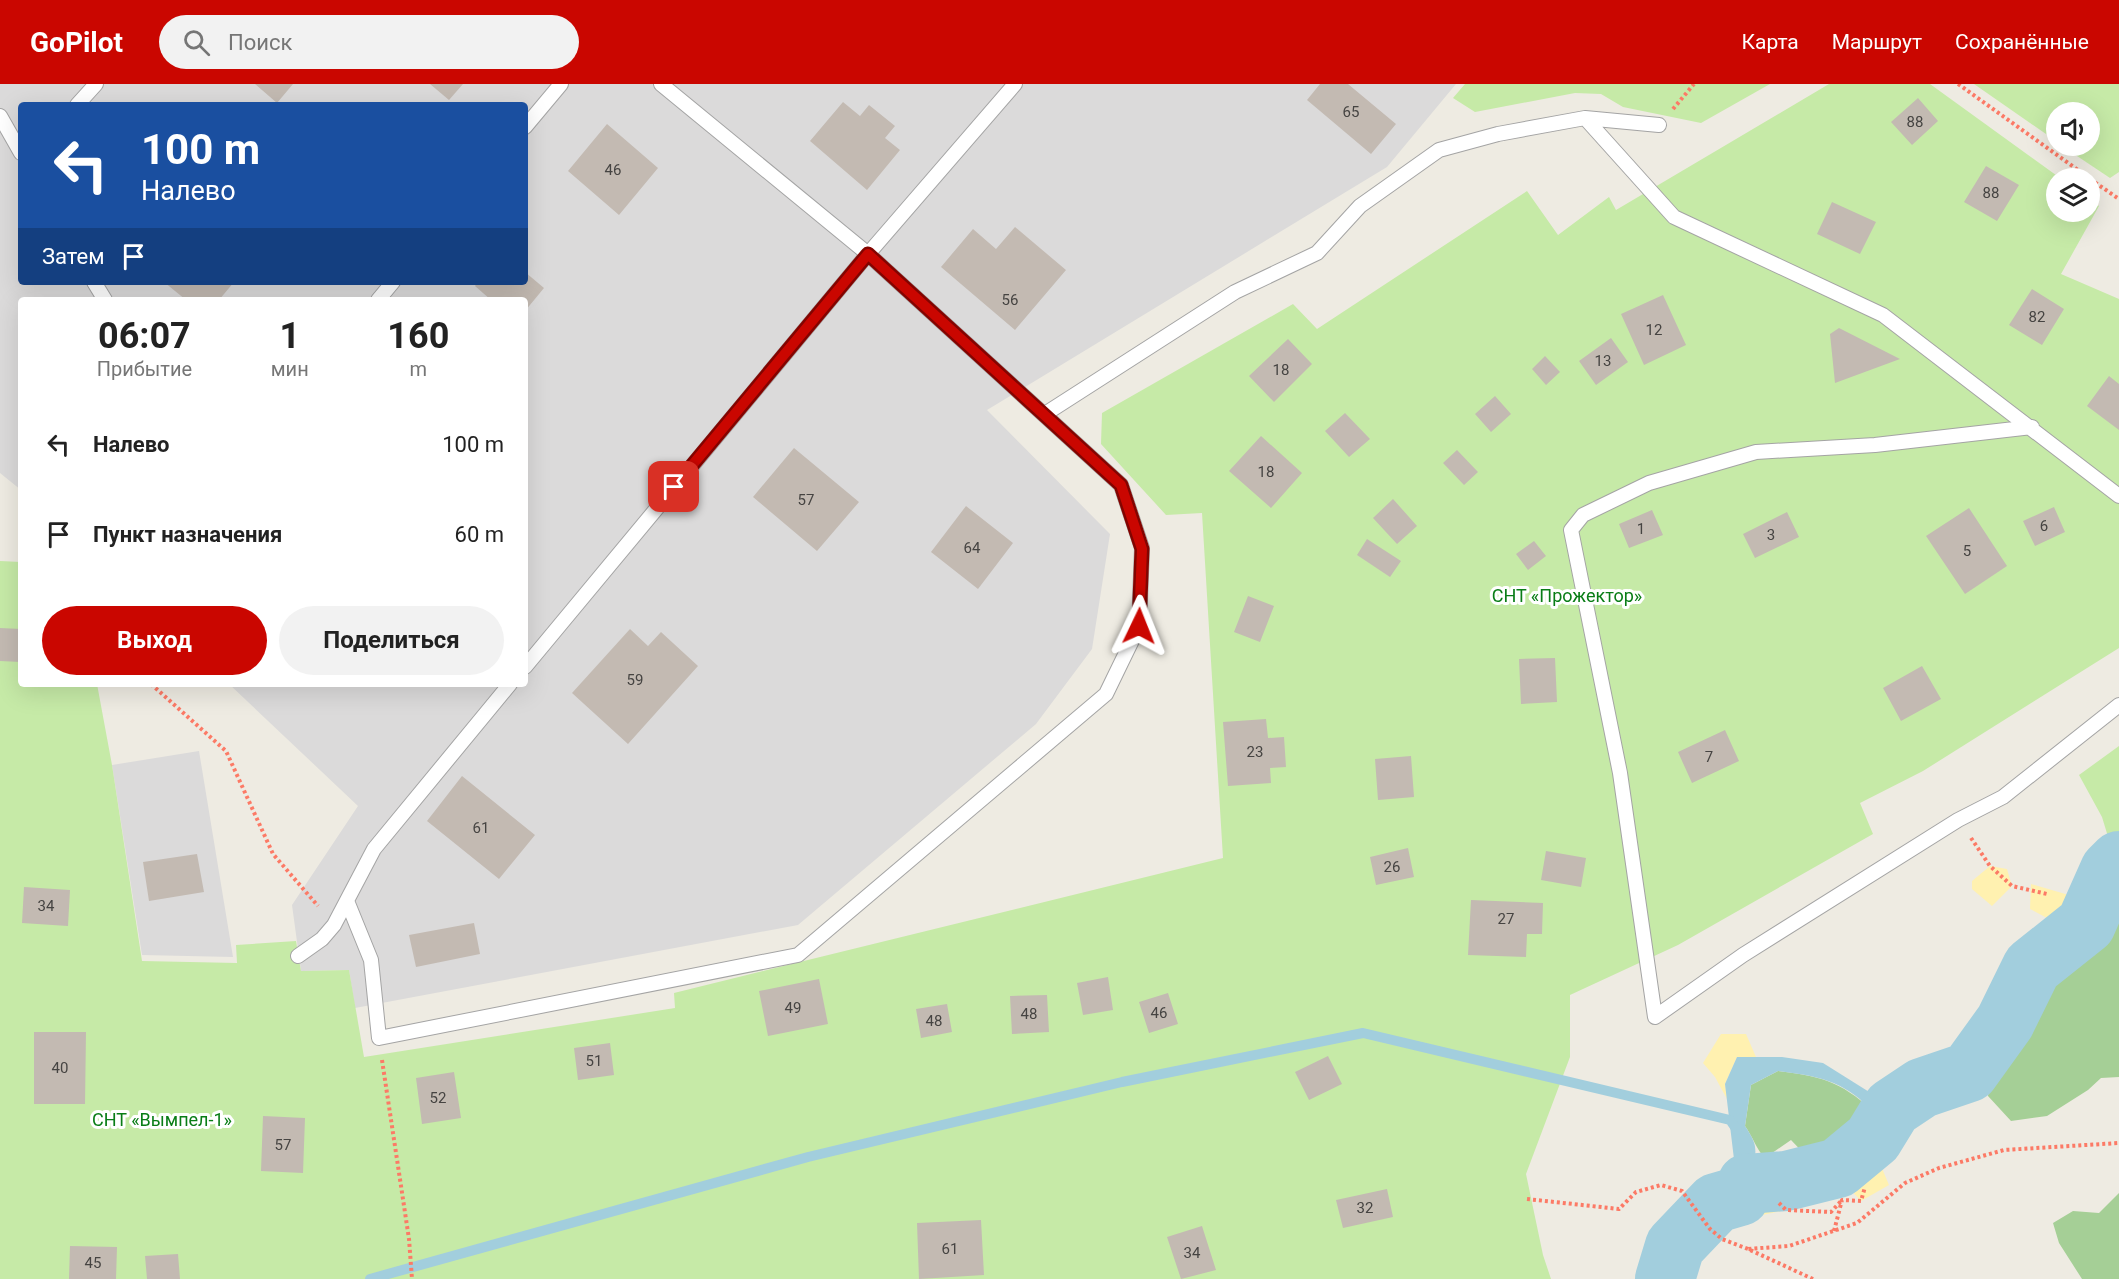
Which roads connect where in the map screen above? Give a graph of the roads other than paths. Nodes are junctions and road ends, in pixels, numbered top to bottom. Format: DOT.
graph roads {
  1 [pos="96,84"];
  2 [pos="561,84"];
  3 [pos="661,84"];
  4 [pos="1015,84"];
  5 [pos="80,102"];
  6 [pos="0,116"];
  7 [pos="1585,118"];
  8 [pos="528,123"];
  9 [pos="1659,125"];
  10 [pos="18,148"];
  11 [pos="868,254"];
  12 [pos="390,285"];
  13 [pos="380,297"];
  14 [pos="1045,414"];
  15 [pos="2032,427"];
  16 [pos="2119,496"];
  17 [pos="528,663"];
  18 [pos="508,687"];
  19 [pos="2119,705"];
  20 [pos="347,902"];
  21 [pos="298,956"];
  1 -- 5 [label="lane"];
  2 -- 8 [label="lane"];
  3 -- 11 [label="lane"];
  4 -- 11 [label="lane"];
  6 -- 10 [label="lane"];
  7 -- 9 [label="lane"];
  7 -- 14 [label="lane"];
  7 -- 15 [label="lane"];
  11 -- 14 [label="lane"];
  11 -- 17 [label="lane"];
  12 -- 13 [label="lane"];
  14 -- 20 [label="lane"];
  15 -- 16 [label="lane"];
  15 -- 19 [label="lane"];
  18 -- 20 [label="lane"];
  20 -- 21 [label="lane"];
}
